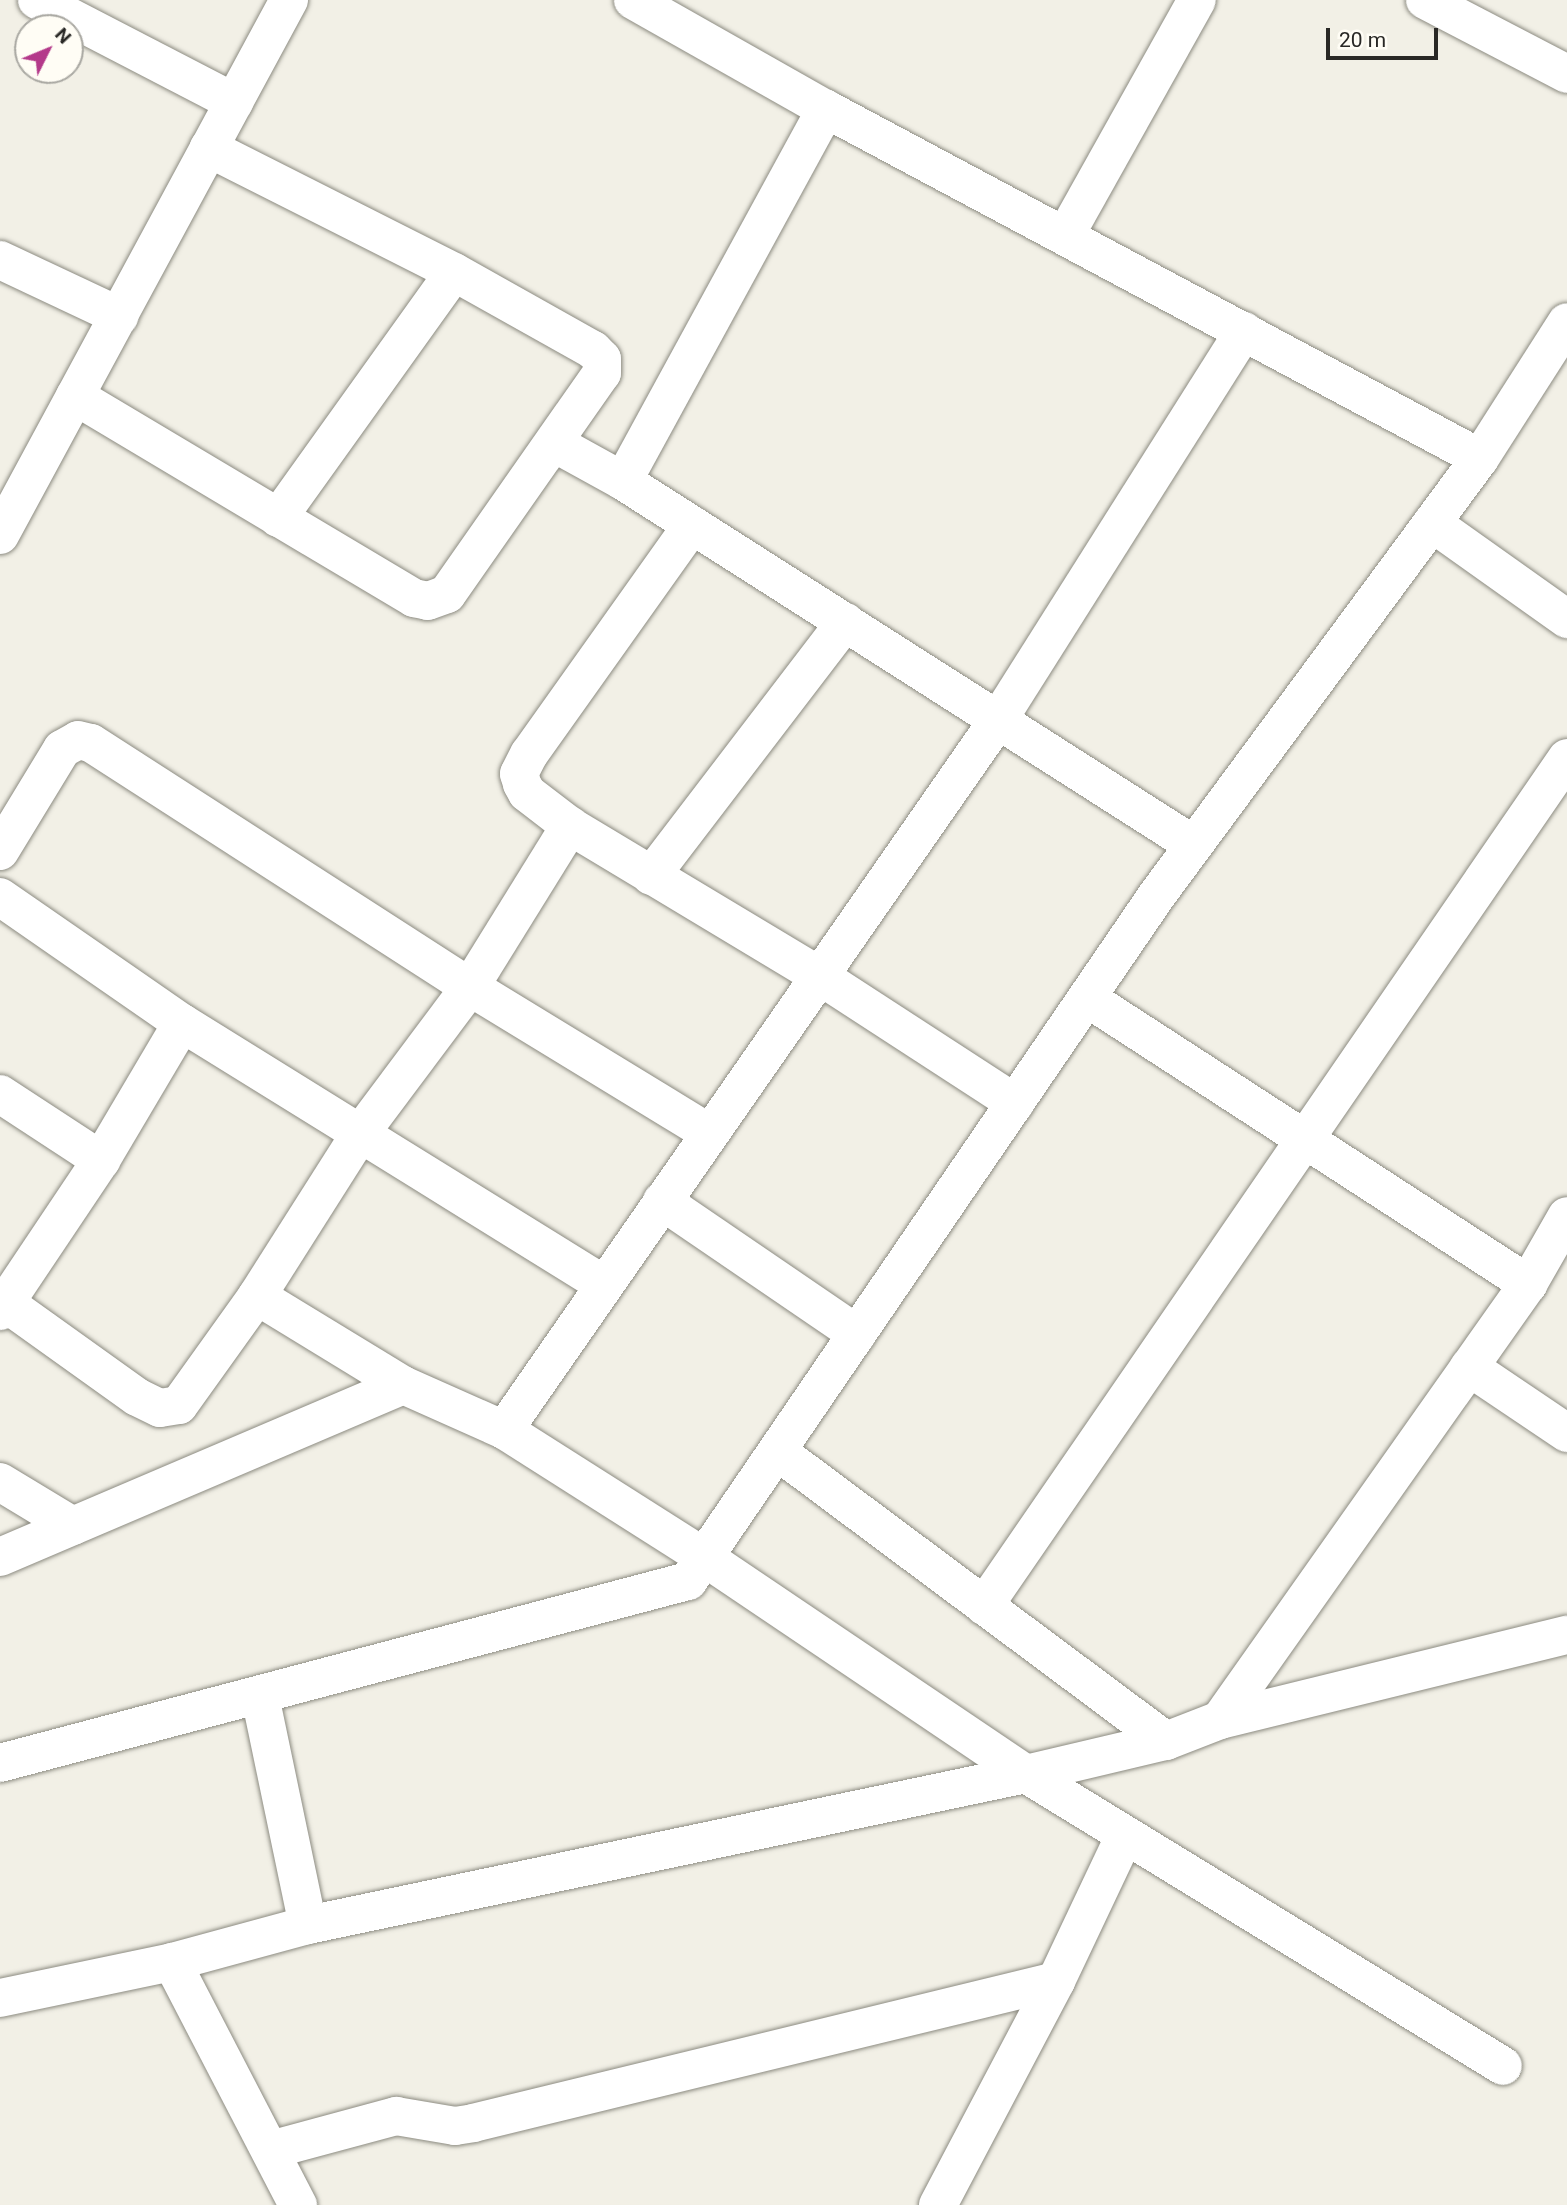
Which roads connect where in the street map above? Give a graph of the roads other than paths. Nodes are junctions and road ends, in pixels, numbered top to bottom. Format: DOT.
graph roads {
  1 [pos="37,0"];
  2 [pos="289,0"];
  3 [pos="633,0"];
  4 [pos="1197,0"];
  5 [pos="1425,0"];
  6 [pos="1567,74"];
  7 [pos="234,102"];
  8 [pos="826,109"];
  9 [pos="209,148"];
  10 [pos="1065,236"];
  11 [pos="0,260"];
  12 [pos="454,272"];
  13 [pos="119,316"];
  14 [pos="1567,321"];
  15 [pos="1244,331"];
  16 [pos="75,396"];
  17 [pos="554,443"];
  18 [pos="1480,458"];
  19 [pos="623,481"];
  20 [pos="278,518"];
  21 [pos="1432,523"];
  22 [pos="692,525"];
  23 [pos="0,535"];
  24 [pos="1567,620"];
  25 [pos="845,622"];
  26 [pos="998,720"];
  27 [pos="1567,758"];
  28 [pos="570,826"];
  29 [pos="1194,845"];
  30 [pos="0,851"];
  31 [pos="651,876"];
  32 [pos="0,897"];
  33 [pos="818,975"];
  34 [pos="470,987"];
  35 [pos="1087,998"];
  36 [pos="182,1023"];
  37 [pos="0,1094"];
  38 [pos="1015,1103"];
  39 [pos="708,1132"];
  40 [pos="360,1134"];
  41 [pos="1306,1140"];
  42 [pos="101,1160"];
  43 [pos="662,1201"];
  44 [pos="1567,1216"];
  45 [pos="1528,1284"];
  46 [pos="604,1285"];
  47 [pos="257,1296"];
  48 [pos="2,1304"];
  49 [pos="857,1334"];
  50 [pos="1469,1367"];
  51 [pos="403,1385"];
  52 [pos="505,1430"];
  53 [pos="1567,1433"];
  54 [pos="777,1451"];
  55 [pos="0,1482"];
  56 [pos="73,1526"];
  57 [pos="0,1556"];
  58 [pos="704,1557"];
  59 [pos="984,1606"];
  60 [pos="1567,1634"];
  61 [pos="260,1696"];
  62 [pos="1220,1720"];
  63 [pos="1166,1741"];
  64 [pos="0,1763"];
  65 [pos="1026,1774"];
  66 [pos="1125,1835"];
  67 [pos="308,1925"];
  68 [pos="172,1962"];
  69 [pos="1056,1981"];
  70 [pos="0,1998"];
  71 [pos="1503,2066"];
  72 [pos="270,2150"];
  73 [pos="931,2202"];
  74 [pos="298,2205"];
  1 -- 7 [label="street"];
  2 -- 7 [label="street"];
  3 -- 8 [label="street"];
  4 -- 10 [label="street"];
  5 -- 6 [label="street"];
  7 -- 9 [label="street"];
  8 -- 10 [label="street"];
  8 -- 19 [label="street"];
  9 -- 12 [label="street"];
  9 -- 13 [label="street"];
  10 -- 15 [label="street"];
  11 -- 13 [label="street"];
  12 -- 17 [label="street"];
  12 -- 20 [label="street"];
  13 -- 16 [label="street"];
  14 -- 18 [label="street"];
  15 -- 18 [label="street"];
  15 -- 26 [label="street"];
  16 -- 20 [label="street"];
  16 -- 23 [label="street"];
  17 -- 19 [label="street"];
  17 -- 20 [label="street"];
  18 -- 21 [label="street"];
  19 -- 22 [label="street"];
  21 -- 24 [label="street"];
  21 -- 29 [label="street"];
  22 -- 25 [label="street"];
  22 -- 28 [label="street"];
  25 -- 26 [label="street"];
  25 -- 31 [label="street"];
  26 -- 29 [label="street"];
  26 -- 33 [label="street"];
  27 -- 41 [label="street"];
  28 -- 31 [label="street"];
  28 -- 34 [label="street"];
  29 -- 35 [label="street"];
  30 -- 34 [label="street"];
  31 -- 33 [label="street"];
  32 -- 36 [label="street"];
  33 -- 38 [label="street"];
  33 -- 39 [label="street"];
  34 -- 39 [label="street"];
  34 -- 40 [label="street"];
  35 -- 38 [label="street"];
  35 -- 41 [label="street"];
  36 -- 40 [label="street"];
  36 -- 42 [label="street"];
  37 -- 42 [label="street"];
  38 -- 49 [label="street"];
  39 -- 43 [label="street"];
  40 -- 46 [label="street"];
  40 -- 47 [label="street"];
  41 -- 45 [label="street"];
  41 -- 59 [label="street"];
  42 -- 48 [label="street"];
  43 -- 46 [label="street"];
  43 -- 49 [label="street"];
  44 -- 45 [label="street"];
  45 -- 50 [label="street"];
  46 -- 52 [label="street"];
  47 -- 48 [label="street"];
  47 -- 51 [label="street"];
  49 -- 54 [label="street"];
  50 -- 53 [label="street"];
  50 -- 62 [label="street"];
  51 -- 52 [label="street"];
  51 -- 56 [label="street"];
  52 -- 58 [label="street"];
  54 -- 58 [label="street"];
  54 -- 59 [label="street"];
  55 -- 56 [label="street"];
  56 -- 57 [label="street"];
  58 -- 61 [label="street"];
  58 -- 65 [label="street"];
  59 -- 63 [label="street"];
  60 -- 62 [label="street"];
  61 -- 64 [label="street"];
  61 -- 67 [label="street"];
  62 -- 63 [label="street"];
  63 -- 65 [label="street"];
  65 -- 66 [label="street"];
  65 -- 67 [label="street"];
  66 -- 69 [label="street"];
  66 -- 71 [label="street"];
  67 -- 68 [label="street"];
  68 -- 70 [label="street"];
  68 -- 72 [label="street"];
  69 -- 72 [label="street"];
  69 -- 73 [label="street"];
  72 -- 74 [label="street"];
}
